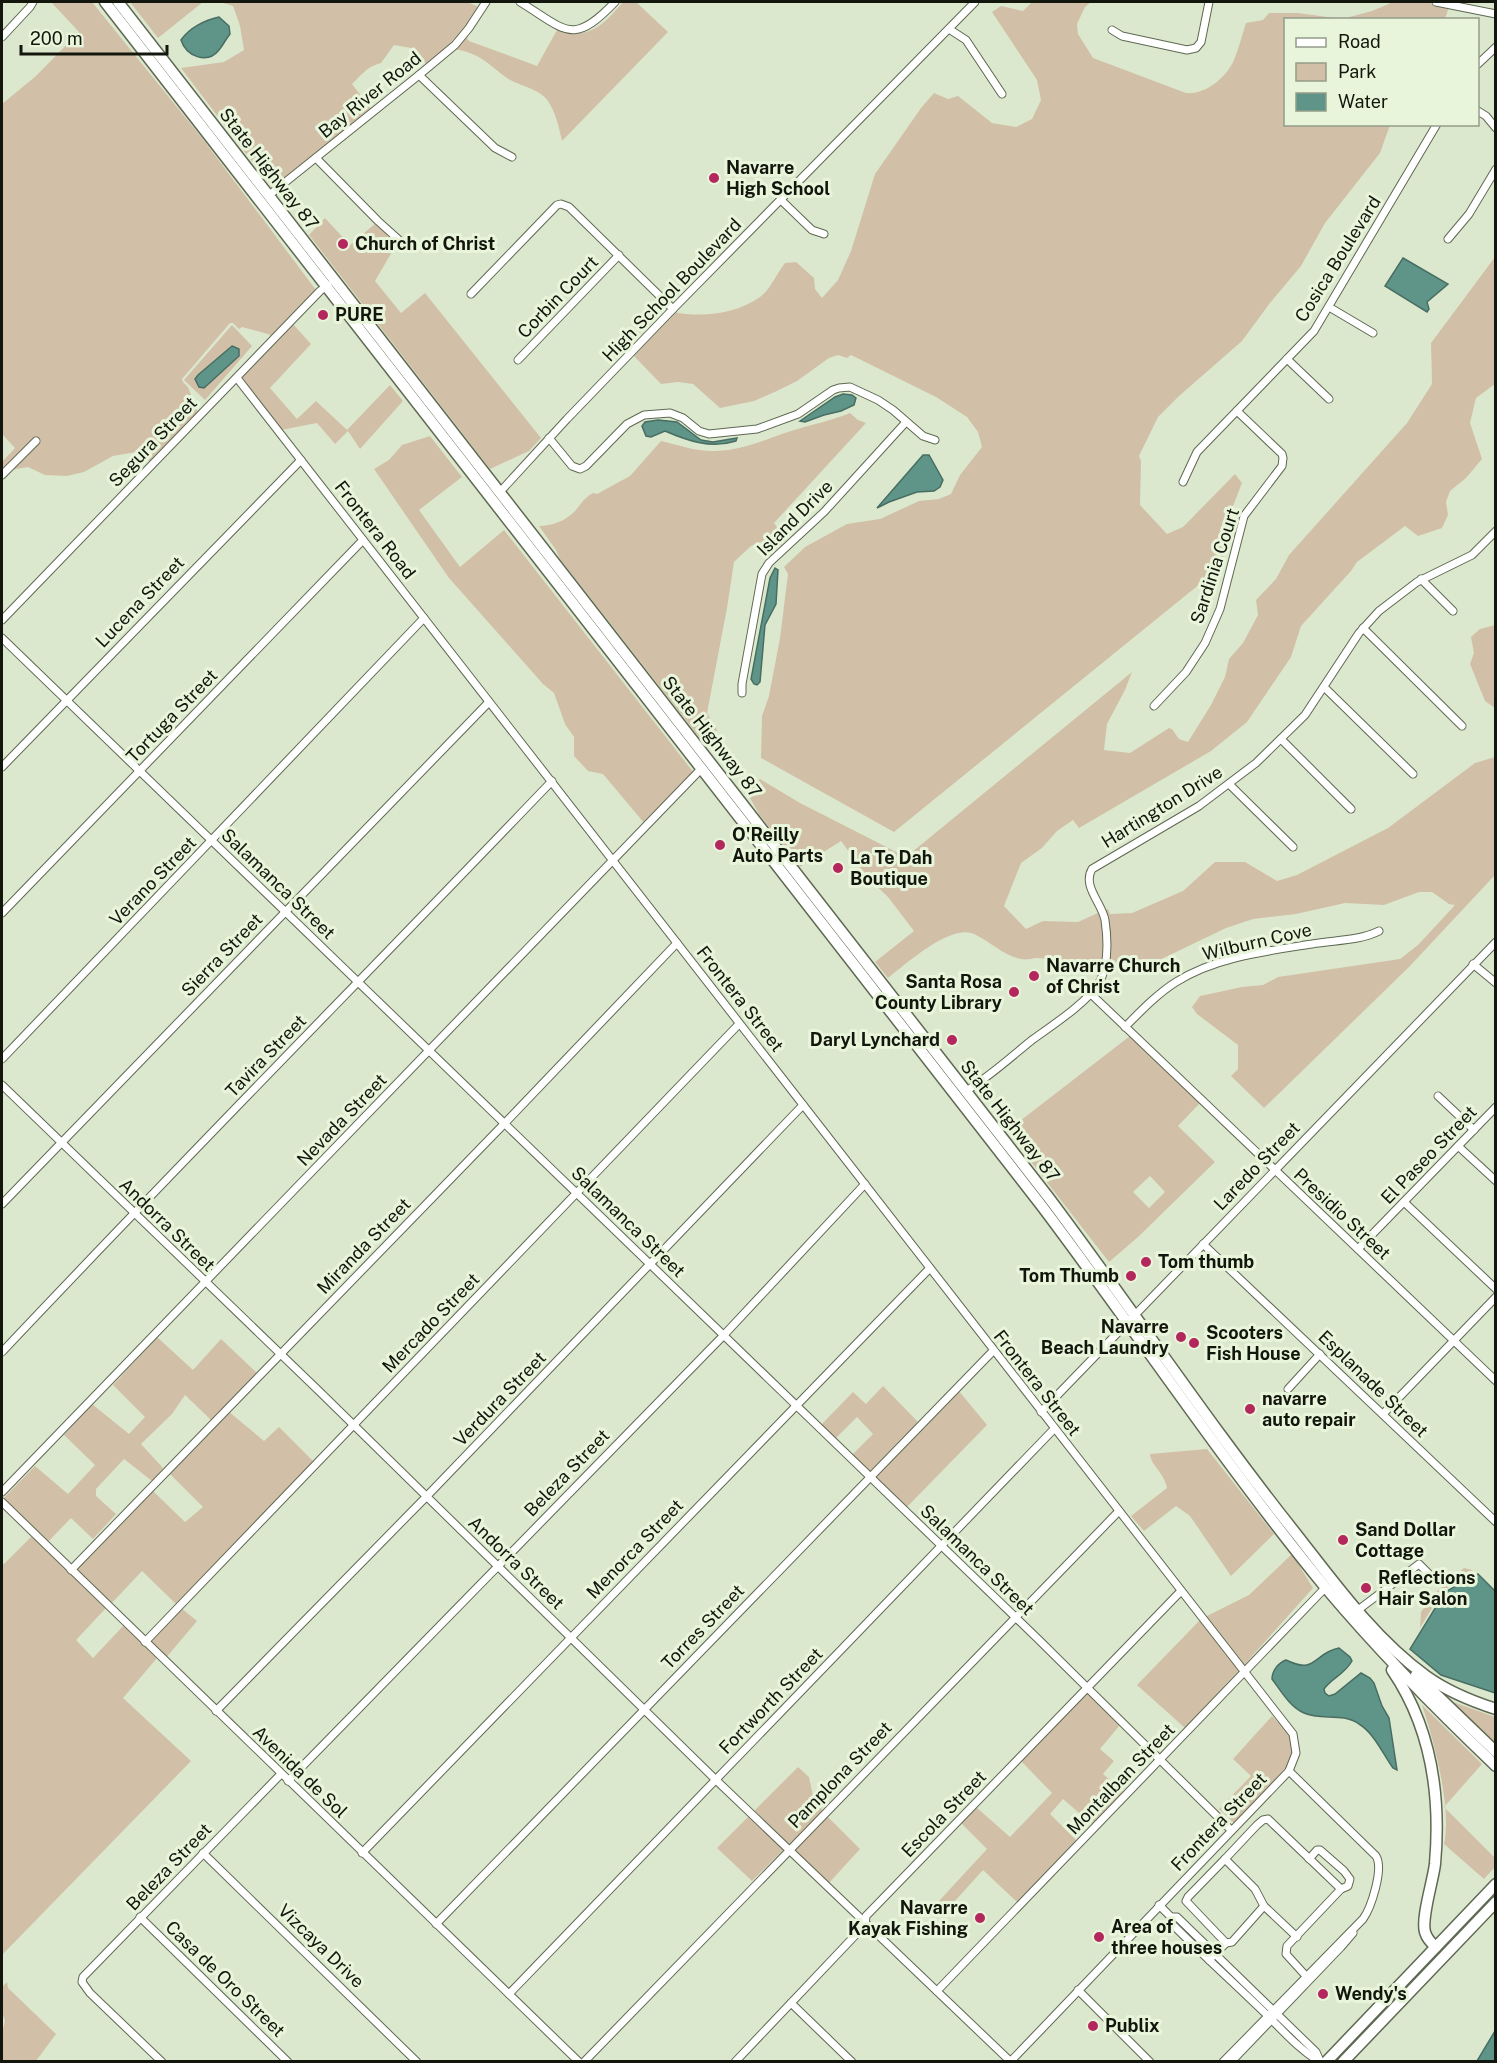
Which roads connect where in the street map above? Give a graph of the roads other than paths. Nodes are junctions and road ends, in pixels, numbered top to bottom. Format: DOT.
graph roads {
  1 [pos="33,2"];
  2 [pos="105,2"];
  3 [pos="118,2"];
  4 [pos="486,2"];
  5 [pos="520,2"];
  6 [pos="615,2"];
  7 [pos="975,2"];
  8 [pos="1209,2"];
  9 [pos="1437,2"];
  10 [pos="1496,14"];
  11 [pos="949,28"];
  12 [pos="1112,30"];
  13 [pos="2,37"];
  14 [pos="1496,47"];
  15 [pos="1479,63"];
  16 [pos="419,75"];
  17 [pos="1002,94"];
  18 [pos="1479,112"];
  19 [pos="1436,126"];
  20 [pos="1496,128"];
  21 [pos="512,157"];
  22 [pos="316,158"];
  23 [pos="1496,169"];
  24 [pos="264,198"];
  25 [pos="781,200"];
  26 [pos="824,234"];
  27 [pos="1448,239"];
  28 [pos="408,248"];
  29 [pos="619,255"];
  30 [pos="326,286"];
  31 [pos="471,294"];
  32 [pos="1329,307"];
  33 [pos="674,309"];
  34 [pos="1373,333"];
  35 [pos="397,359"];
  36 [pos="1287,359"];
  37 [pos="518,360"];
  38 [pos="237,378"];
  39 [pos="1329,399"];
  40 [pos="1237,411"];
  41 [pos="906,422"];
  42 [pos="549,438"];
  43 [pos="934,440"];
  44 [pos="36,441"];
  45 [pos="301,460"];
  46 [pos="2,476"];
  47 [pos="1183,482"];
  48 [pos="497,496"];
  49 [pos="1496,531"];
  50 [pos="363,540"];
  51 [pos="1421,579"];
  52 [pos="1453,611"];
  53 [pos="424,618"];
  54 [pos="2,620"];
  55 [pos="1363,628"];
  56 [pos="2,638"];
  57 [pos="633,662"];
  58 [pos="1324,687"];
  59 [pos="742,693"];
  60 [pos="66,700"];
  61 [pos="489,702"];
  62 [pos="1154,706"];
  63 [pos="1462,726"];
  64 [pos="1281,739"];
  65 [pos="2,767"];
  66 [pos="702,768"];
  67 [pos="140,771"];
  68 [pos="1413,774"];
  69 [pos="552,782"];
  70 [pos="1228,784"];
  71 [pos="1351,809"];
  72 [pos="212,841"];
  73 [pos="775,846"];
  74 [pos="1293,848"];
  75 [pos="614,861"];
  76 [pos="285,912"];
  77 [pos="2,913"];
  78 [pos="1379,931"];
  79 [pos="677,942"];
  80 [pos="1496,942"];
  81 [pos="1473,964"];
  82 [pos="359,982"];
  83 [pos="1496,983"];
  84 [pos="1090,994"];
  85 [pos="906,1022"];
  86 [pos="739,1024"];
  87 [pos="1125,1027"];
  88 [pos="430,1051"];
  89 [pos="2,1059"];
  90 [pos="2,1085"];
  91 [pos="966,1091"];
  92 [pos="1438,1096"];
  93 [pos="803,1105"];
  94 [pos="1496,1107"];
  95 [pos="504,1124"];
  96 [pos="1474,1130"];
  97 [pos="61,1142"];
  98 [pos="1458,1146"];
  99 [pos="1274,1171"];
  100 [pos="1023,1181"];
  101 [pos="1496,1181"];
  102 [pos="865,1185"];
  103 [pos="577,1194"];
  104 [pos="1404,1202"];
  105 [pos="2,1204"];
  106 [pos="133,1213"];
  107 [pos="1203,1244"];
  108 [pos="1358,1249"];
  109 [pos="650,1264"];
  110 [pos="930,1268"];
  111 [pos="206,1283"];
  112 [pos="1496,1289"];
  113 [pos="1496,1297"];
  114 [pos="1132,1318"];
  115 [pos="723,1336"];
  116 [pos="1453,1340"];
  117 [pos="993,1351"];
  118 [pos="2,1352"];
  119 [pos="1320,1353"];
  120 [pos="280,1354"];
  121 [pos="1496,1381"];
  122 [pos="1288,1389"];
  123 [pos="795,1405"];
  124 [pos="1041,1412"];
  125 [pos="1383,1414"];
  126 [pos="353,1425"];
  127 [pos="1054,1429"];
  128 [pos="869,1477"];
  129 [pos="2,1492"];
  130 [pos="426,1497"];
  131 [pos="2,1503"];
  132 [pos="1119,1510"];
  133 [pos="1496,1522"];
  134 [pos="941,1547"];
  135 [pos="498,1566"];
  136 [pos="71,1570"];
  137 [pos="1430,1575"];
  138 [pos="1326,1587"];
  139 [pos="1181,1591"];
  140 [pos="1358,1610"];
  141 [pos="1014,1617"];
  142 [pos="571,1637"];
  143 [pos="1370,1638"];
  144 [pos="1385,1639"];
  145 [pos="145,1642"];
  146 [pos="1246,1672"];
  147 [pos="1087,1688"];
  148 [pos="1496,1708"];
  149 [pos="645,1709"];
  150 [pos="216,1712"];
  151 [pos="1472,1743"];
  152 [pos="1496,1752"];
  153 [pos="1496,1759"];
  154 [pos="1159,1760"];
  155 [pos="1496,1766"];
  156 [pos="1289,1771"];
  157 [pos="281,1774"];
  158 [pos="716,1780"];
  159 [pos="288,1781"];
  160 [pos="1231,1830"];
  161 [pos="790,1850"];
  162 [pos="204,1853"];
  163 [pos="362,1853"];
  164 [pos="1225,1859"];
  165 [pos="1309,1859"];
  166 [pos="1496,1884"];
  167 [pos="1341,1889"];
  168 [pos="1496,1902"];
  169 [pos="1159,1905"];
  170 [pos="1264,1906"];
  171 [pos="140,1917"];
  172 [pos="866,1921"];
  173 [pos="436,1924"];
  174 [pos="1357,1926"];
  175 [pos="1297,1937"];
  176 [pos="1226,1943"];
  177 [pos="1436,1947"];
  178 [pos="1212,1957"];
  179 [pos="1421,1963"];
  180 [pos="1306,1976"];
  181 [pos="1078,1990"];
  182 [pos="937,1991"];
  183 [pos="509,1994"];
  184 [pos="791,2003"];
  185 [pos="1270,2014"];
  186 [pos="1366,2037"];
  187 [pos="162,2061"];
  188 [pos="288,2061"];
  189 [pos="417,2061"];
  190 [pos="579,2061"];
  191 [pos="584,2061"];
  192 [pos="735,2061"];
  193 [pos="852,2061"];
  194 [pos="1011,2061"];
  195 [pos="1150,2061"];
  196 [pos="1223,2061"];
  197 [pos="1231,2061"];
  198 [pos="1320,2061"];
  199 [pos="1326,2061"];
  200 [pos="1342,2061"];
  1 -- 13 [label="street"];
  2 -- 24 [label="highway"];
  3 -- 24 [label="highway, State Highway 87"];
  4 -- 16 [label="street, Bay River Road"];
  5 -- 6 [label="street"];
  7 -- 11 [label="street, High School Boulevard"];
  8 -- 12 [label="street"];
  9 -- 10 [label="street"];
  11 -- 17 [label="street"];
  11 -- 25 [label="street, High School Boulevard"];
  14 -- 15 [label="street"];
  16 -- 21 [label="street"];
  16 -- 22 [label="street, Bay River Road"];
  18 -- 20 [label="street"];
  19 -- 32 [label="street, Cosica Boulevard"];
  22 -- 24 [label="street, Bay River Road"];
  22 -- 28 [label="street"];
  23 -- 27 [label="street"];
  24 -- 30 [label="highway"];
  24 -- 35 [label="highway, State Highway 87"];
  25 -- 26 [label="street"];
  25 -- 33 [label="street, High School Boulevard"];
  29 -- 31 [label="street"];
  29 -- 33 [label="street"];
  29 -- 37 [label="street, Corbin Court"];
  30 -- 35 [label="street"];
  30 -- 38 [label="street, Segura Street"];
  30 -- 48 [label="highway"];
  32 -- 34 [label="street"];
  32 -- 36 [label="street, Cosica Boulevard"];
  33 -- 42 [label="street, High School Boulevard"];
  35 -- 48 [label="highway, State Highway 87"];
  36 -- 39 [label="street"];
  36 -- 40 [label="street, Cosica Boulevard"];
  38 -- 45 [label="street, Frontera Road"];
  38 -- 54 [label="street, Segura Street"];
  40 -- 47 [label="street, Cosica Boulevard"];
  40 -- 62 [label="street, Sardinia Court"];
  41 -- 42 [label="street"];
  41 -- 43 [label="street"];
  41 -- 59 [label="street, Island Drive"];
  42 -- 48 [label="street, High School Boulevard"];
  44 -- 46 [label="street"];
  45 -- 50 [label="street, Frontera Road"];
  45 -- 60 [label="street, Lucena Street"];
  48 -- 57 [label="highway, State Highway 87"];
  48 -- 66 [label="highway"];
  49 -- 51 [label="street, Hartington Drive"];
  50 -- 53 [label="street, Frontera Road"];
  50 -- 67 [label="street, Tortuga Street"];
  51 -- 52 [label="street"];
  51 -- 55 [label="street, Hartington Drive"];
  53 -- 61 [label="street, Frontera Road"];
  53 -- 72 [label="street, Verano Street"];
  55 -- 58 [label="street, Hartington Drive"];
  55 -- 63 [label="street"];
  56 -- 60 [label="street, Salamanca Street"];
  57 -- 66 [label="street"];
  57 -- 73 [label="highway, State Highway 87"];
  58 -- 64 [label="street, Hartington Drive"];
  58 -- 68 [label="street"];
  60 -- 65 [label="street, Lucena Street"];
  60 -- 67 [label="street, Salamanca Street"];
  61 -- 69 [label="street, Frontera Street"];
  61 -- 76 [label="street, Sierra Street"];
  64 -- 70 [label="street, Hartington Drive"];
  64 -- 71 [label="street"];
  66 -- 73 [label="street"];
  66 -- 75 [label="street, Nevada Street"];
  66 -- 85 [label="highway"];
  67 -- 72 [label="street, Salamanca Street"];
  67 -- 77 [label="street, Tortuga Street"];
  69 -- 75 [label="street, Frontera Street"];
  69 -- 82 [label="street, Tavira Street"];
  70 -- 74 [label="street"];
  70 -- 84 [label="street, Hartington Drive"];
  72 -- 76 [label="street, Salamanca Street"];
  72 -- 89 [label="street, Verano Street"];
  73 -- 85 [label="highway, State Highway 87"];
  75 -- 79 [label="street, Frontera Street"];
  75 -- 88 [label="street, Nevada Street"];
  76 -- 82 [label="street, Salamanca Street"];
  76 -- 97 [label="street, Sierra Street"];
  78 -- 87 [label="street, Wilburn Cove"];
  79 -- 86 [label="street, Frontera Street"];
  79 -- 95 [label="street, Miranda Street"];
  80 -- 81 [label="street, Laredo Street"];
  81 -- 83 [label="street"];
  81 -- 99 [label="street, Laredo Street"];
  82 -- 88 [label="street, Salamanca Street"];
  82 -- 106 [label="street, Tavira Street"];
  84 -- 87 [label="street, Presidio Street"];
  84 -- 91 [label="street"];
  85 -- 91 [label="highway, State Highway 87"];
  85 -- 100 [label="highway"];
  86 -- 93 [label="street, Frontera Street"];
  86 -- 103 [label="street, Mercado Street"];
  87 -- 99 [label="street, Presidio Street"];
  88 -- 95 [label="street, Salamanca Street"];
  88 -- 111 [label="street, Nevada Street"];
  90 -- 97 [label="street, Andorra Street"];
  91 -- 100 [label="street"];
  91 -- 114 [label="highway, State Highway 87"];
  92 -- 96 [label="street"];
  93 -- 102 [label="street, Frontera Street"];
  93 -- 109 [label="street, Verdura Street"];
  94 -- 96 [label="street, El Paseo Street"];
  95 -- 103 [label="street, Salamanca Street"];
  95 -- 120 [label="street, Miranda Street"];
  96 -- 98 [label="street, El Paseo Street"];
  97 -- 105 [label="street, Sierra Street"];
  97 -- 106 [label="street, Andorra Street"];
  98 -- 101 [label="street"];
  98 -- 104 [label="street, El Paseo Street"];
  99 -- 107 [label="street, Laredo Street"];
  99 -- 108 [label="street, Presidio Street"];
  100 -- 114 [label="highway"];
  102 -- 110 [label="street, Frontera Street"];
  102 -- 115 [label="street, Beleza Street"];
  103 -- 109 [label="street, Salamanca Street"];
  103 -- 126 [label="street, Mercado Street"];
  104 -- 108 [label="street, El Paseo Street"];
  104 -- 112 [label="street"];
  106 -- 111 [label="street, Andorra Street"];
  106 -- 118 [label="street, Tavira Street"];
  107 -- 114 [label="street, Laredo Street"];
  107 -- 119 [label="street, Esplanade Street"];
  108 -- 116 [label="street, Presidio Street"];
  109 -- 115 [label="street, Salamanca Street"];
  109 -- 130 [label="street, Verdura Street"];
  110 -- 117 [label="street, Frontera Street"];
  110 -- 123 [label="street, Menorca Street"];
  111 -- 120 [label="street, Andorra Street"];
  111 -- 129 [label="street, Nevada Street"];
  113 -- 116 [label="street"];
  114 -- 124 [label="street, Laredo Street"];
  114 -- 138 [label="highway"];
  114 -- 140 [label="highway, State Highway 87"];
  115 -- 123 [label="street, Salamanca Street"];
  115 -- 135 [label="street, Beleza Street"];
  116 -- 121 [label="street, Presidio Street"];
  116 -- 125 [label="street"];
  117 -- 124 [label="street, Frontera Street"];
  117 -- 128 [label="street, Torres Street"];
  119 -- 122 [label="street"];
  119 -- 125 [label="street, Esplanade Street"];
  120 -- 126 [label="street, Andorra Street"];
  120 -- 136 [label="street, Miranda Street"];
  123 -- 128 [label="street, Salamanca Street"];
  123 -- 142 [label="street, Menorca Street"];
  124 -- 127 [label="street, Frontera Street"];
  125 -- 133 [label="street, Esplanade Street"];
  126 -- 130 [label="street, Andorra Street"];
  126 -- 145 [label="street, Mercado Street"];
  127 -- 132 [label="street, Frontera Street"];
  127 -- 134 [label="street, Fortworth Street"];
  128 -- 134 [label="street, Salamanca Street"];
  128 -- 149 [label="street, Torres Street"];
  130 -- 135 [label="street, Andorra Street"];
  130 -- 150 [label="street, Verdura Street"];
  131 -- 136 [label="street, Avenida de Sol"];
  132 -- 139 [label="street, Frontera Street"];
  132 -- 141 [label="street, Pamplona Street"];
  134 -- 141 [label="street, Salamanca Street"];
  134 -- 158 [label="street, Fortworth Street"];
  135 -- 142 [label="street, Andorra Street"];
  135 -- 159 [label="street, Beleza Street"];
  136 -- 145 [label="street, Avenida de Sol"];
  137 -- 140 [label="street"];
  138 -- 143 [label="highway"];
  138 -- 146 [label="street, Montalban Street"];
  139 -- 146 [label="street, Frontera Street"];
  139 -- 147 [label="street, Escola Street"];
  140 -- 144 [label="highway, State Highway 87"];
  141 -- 147 [label="street, Salamanca Street"];
  141 -- 161 [label="street, Pamplona Street"];
  142 -- 149 [label="street, Andorra Street"];
  142 -- 163 [label="street, Menorca Street"];
  143 -- 151 [label="highway"];
  143 -- 177 [label="highway"];
  144 -- 148 [label="highway"];
  144 -- 152 [label="highway"];
  145 -- 150 [label="street, Avenida de Sol"];
  146 -- 154 [label="street, Montalban Street"];
  146 -- 156 [label="street, Frontera Street"];
  147 -- 154 [label="street, Salamanca Street"];
  147 -- 172 [label="street, Escola Street"];
  149 -- 158 [label="street, Andorra Street"];
  149 -- 173 [label="street, Torres Street"];
  150 -- 157 [label="street, Avenida de Sol"];
  151 -- 153 [label="highway"];
  151 -- 155 [label="highway"];
  154 -- 160 [label="street, Salamanca Street"];
  154 -- 182 [label="street, Montalban Street"];
  156 -- 160 [label="street, Frontera Street"];
  156 -- 174 [label="street"];
  157 -- 159 [label="street, Avenida de Sol"];
  157 -- 162 [label="street, Beleza Street"];
  158 -- 161 [label="street, Andorra Street"];
  158 -- 183 [label="street, Fortworth Street"];
  159 -- 163 [label="street, Avenida de Sol"];
  160 -- 169 [label="street, Frontera Street"];
  161 -- 172 [label="street, Andorra Street"];
  161 -- 191 [label="street, Pamplona Street"];
  162 -- 171 [label="street, Beleza Street"];
  162 -- 189 [label="street, Vizcaya Drive"];
  163 -- 173 [label="street, Avenida de Sol"];
  164 -- 165 [label="street"];
  164 -- 170 [label="street"];
  164 -- 176 [label="street"];
  165 -- 167 [label="street"];
  165 -- 167 [label="street"];
  166 -- 177 [label="highway"];
  167 -- 175 [label="street"];
  168 -- 186 [label="highway"];
  169 -- 178 [label="street"];
  169 -- 181 [label="street, Frontera Street"];
  170 -- 175 [label="street"];
  170 -- 176 [label="street"];
  171 -- 187 [label="street, Beleza Street"];
  171 -- 188 [label="street, Casa de Oro Street"];
  172 -- 182 [label="street, Andorra Street"];
  172 -- 184 [label="street, Escola Street"];
  173 -- 183 [label="street, Avenida de Sol"];
  174 -- 180 [label="street"];
  174 -- 185 [label="street"];
  175 -- 180 [label="street"];
  176 -- 178 [label="street"];
  177 -- 179 [label="highway"];
  178 -- 185 [label="street"];
  179 -- 186 [label="highway"];
  179 -- 199 [label="highway"];
  180 -- 185 [label="street"];
  181 -- 194 [label="street, Frontera Street"];
  181 -- 195 [label="street"];
  182 -- 194 [label="street, Andorra Street"];
  183 -- 190 [label="street, Avenida de Sol"];
  184 -- 192 [label="street, Escola Street"];
  184 -- 193 [label="street"];
  185 -- 196 [label="street"];
  185 -- 197 [label="street"];
  185 -- 198 [label="street"];
  185 -- 198 [label="street"];
  186 -- 200 [label="highway"];
}
